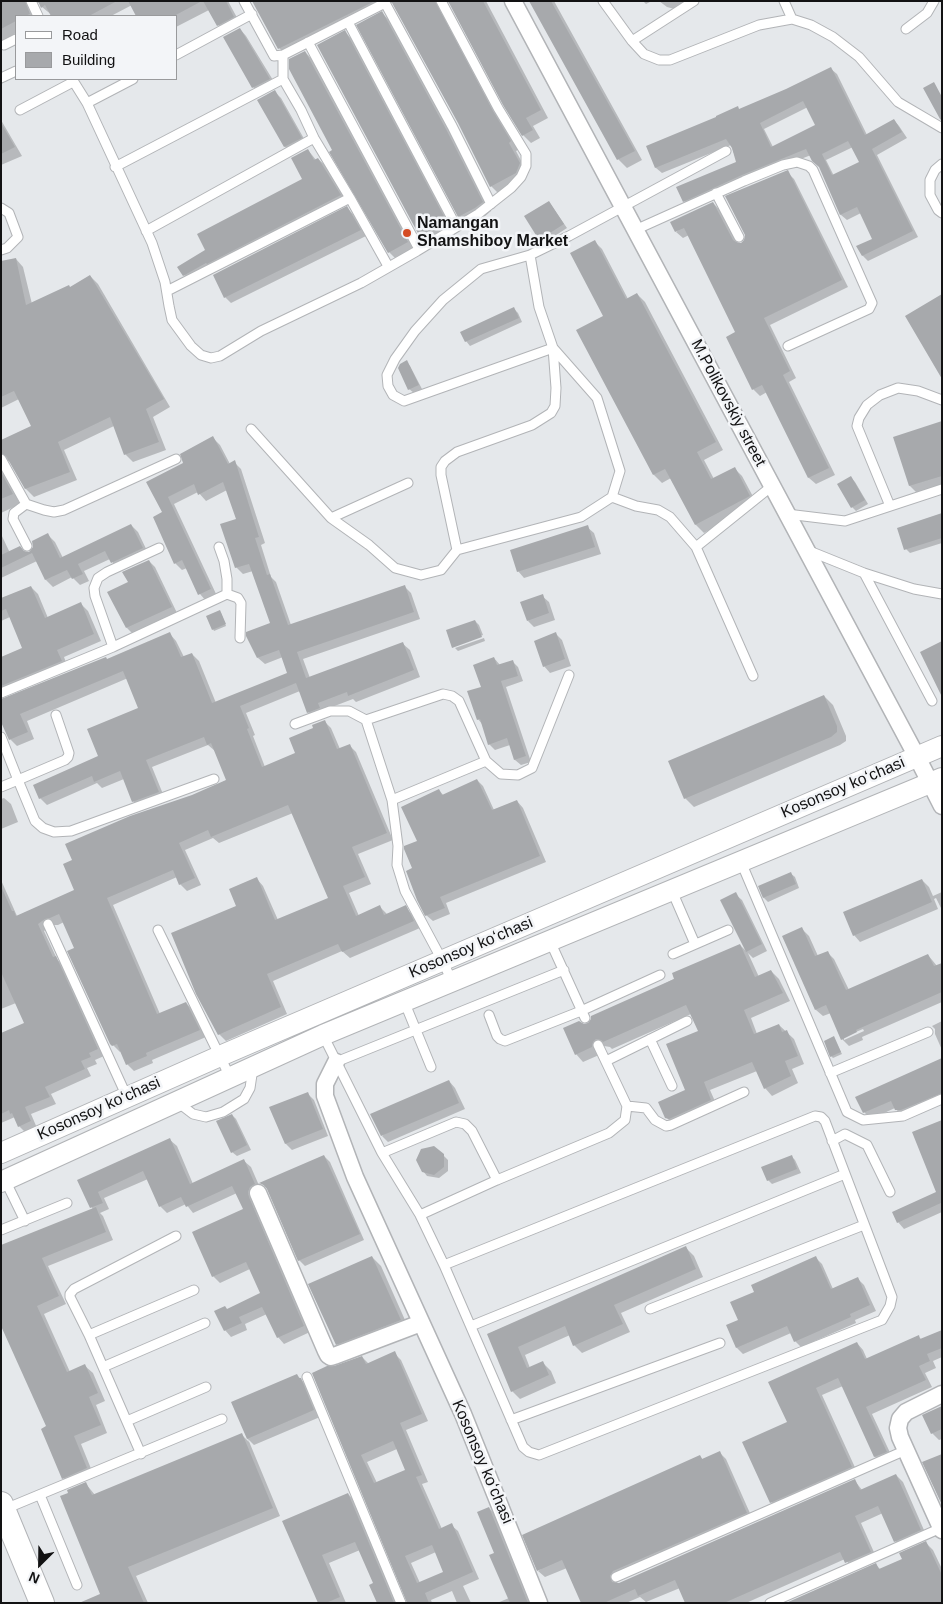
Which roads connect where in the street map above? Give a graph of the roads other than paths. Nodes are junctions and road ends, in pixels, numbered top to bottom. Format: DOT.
graph roads {
  1 [pos="31,1"];
  2 [pos="244,1"];
  3 [pos="442,1"];
  4 [pos="513,1"];
  5 [pos="603,1"];
  6 [pos="694,1"];
  7 [pos="784,1"];
  8 [pos="934,1"];
  9 [pos="384,2"];
  10 [pos="252,14"];
  11 [pos="38,15"];
  12 [pos="792,19"];
  13 [pos="348,22"];
  14 [pos="906,29"];
  15 [pos="15,40"];
  16 [pos="632,40"];
  17 [pos="308,42"];
  18 [pos="4,46"];
  19 [pos="178,54"];
  20 [pos="283,55"];
  21 [pos="15,71"];
  22 [pos="1,78"];
  23 [pos="283,79"];
  24 [pos="72,80"];
  25 [pos="131,80"];
  26 [pos="87,104"];
  27 [pos="20,110"];
  28 [pos="942,128"];
  29 [pos="314,138"];
  30 [pos="726,150"];
  31 [pos="942,164"];
  32 [pos="115,167"];
  33 [pos="716,193"];
  34 [pos="350,198"];
  35 [pos="491,204"];
  36 [pos="623,207"];
  37 [pos="1,208"];
  38 [pos="942,213"];
  39 [pos="456,226"];
  40 [pos="635,230"];
  41 [pos="146,231"];
  42 [pos="739,237"];
  43 [pos="419,249"];
  44 [pos="1,250"];
  45 [pos="530,255"];
  46 [pos="388,266"];
  47 [pos="167,291"];
  48 [pos="788,346"];
  49 [pos="553,348"];
  50 [pos="942,400"];
  51 [pos="251,429"];
  52 [pos="176,458"];
  53 [pos="1,459"];
  54 [pos="408,483"];
  55 [pos="772,486"];
  56 [pos="942,488"];
  57 [pos="612,497"];
  58 [pos="26,504"];
  59 [pos="890,506"];
  60 [pos="787,514"];
  61 [pos="331,518"];
  62 [pos="27,546"];
  63 [pos="219,547"];
  64 [pos="696,547"];
  65 [pos="158,548"];
  66 [pos="457,550"];
  67 [pos="806,550"];
  68 [pos="864,573"];
  69 [pos="227,594"];
  70 [pos="942,594"];
  71 [pos="240,638"];
  72 [pos="113,647"];
  73 [pos="569,675"];
  74 [pos="753,676"];
  75 [pos="1,692"];
  76 [pos="932,701"];
  77 [pos="56,715"];
  78 [pos="366,720"];
  79 [pos="295,724"];
  80 [pos="1,737"];
  81 [pos="942,746"];
  82 [pos="917,757"];
  83 [pos="486,761"];
  84 [pos="214,779"];
  85 [pos="18,780"];
  86 [pos="936,780"];
  87 [pos="1,787"];
  88 [pos="392,800"];
  89 [pos="942,806"];
  90 [pos="742,862"];
  91 [pos="672,890"];
  92 [pos="48,924"];
  93 [pos="158,930"];
  94 [pos="728,930"];
  95 [pos="550,941"];
  96 [pos="695,944"];
  97 [pos="673,954"];
  98 [pos="442,960"];
  99 [pos="564,970"];
  100 [pos="660,975"];
  101 [pos="452,981"];
  102 [pos="404,1001"];
  103 [pos="489,1015"];
  104 [pos="583,1015"];
  105 [pos="687,1021"];
  106 [pos="416,1030"];
  107 [pos="928,1032"];
  108 [pos="323,1035"];
  109 [pos="650,1040"];
  110 [pos="598,1045"];
  111 [pos="220,1056"];
  112 [pos="606,1061"];
  113 [pos="336,1062"];
  114 [pos="253,1066"];
  115 [pos="431,1067"];
  116 [pos="830,1073"];
  117 [pos="230,1077"];
  118 [pos="672,1086"];
  119 [pos="744,1092"];
  120 [pos="127,1098"];
  121 [pos="942,1099"];
  122 [pos="176,1101"];
  123 [pos="627,1106"];
  124 [pos="832,1141"];
  125 [pos="1,1153"];
  126 [pos="382,1153"];
  127 [pos="845,1174"];
  128 [pos="497,1180"];
  129 [pos="3,1181"];
  130 [pos="890,1192"];
  131 [pos="258,1193"];
  132 [pos="68,1204"];
  133 [pos="420,1215"];
  134 [pos="25,1221"];
  135 [pos="864,1225"];
  136 [pos="1,1230"];
  137 [pos="176,1236"];
  138 [pos="444,1264"];
  139 [pos="194,1290"];
  140 [pos="650,1310"];
  141 [pos="421,1323"];
  142 [pos="205,1324"];
  143 [pos="471,1326"];
  144 [pos="89,1335"];
  145 [pos="720,1343"];
  146 [pos="103,1367"];
  147 [pos="307,1377"];
  148 [pos="206,1387"];
  149 [pos="942,1394"];
  150 [pos="222,1419"];
  151 [pos="511,1420"];
  152 [pos="127,1421"];
  153 [pos="906,1450"];
  154 [pos="141,1454"];
  155 [pos="40,1495"];
  156 [pos="2,1507"];
  157 [pos="941,1529"];
  158 [pos="616,1577"];
  159 [pos="77,1585"];
  160 [pos="42,1603"];
  161 [pos="401,1603"];
  162 [pos="539,1603"];
  163 [pos="770,1603"];
  1 -- 11 [label="lane"];
  2 -- 10 [label="lane"];
  3 -- 35 [label="lane"];
  4 -- 36 [label="street, M.Polikovskiy street"];
  5 -- 16 [label="lane"];
  6 -- 16 [label="lane"];
  7 -- 12 [label="lane"];
  8 -- 14 [label="lane"];
  9 -- 13 [label="lane"];
  9 -- 35 [label="lane"];
  10 -- 19 [label="lane"];
  10 -- 20 [label="lane"];
  12 -- 16 [label="lane"];
  12 -- 28 [label="lane"];
  13 -- 17 [label="lane"];
  13 -- 39 [label="lane"];
  15 -- 18 [label="lane"];
  17 -- 20 [label="lane"];
  17 -- 43 [label="lane"];
  20 -- 23 [label="lane"];
  21 -- 22 [label="lane"];
  23 -- 29 [label="lane"];
  23 -- 32 [label="lane"];
  24 -- 26 [label="lane"];
  24 -- 27 [label="lane"];
  25 -- 26 [label="lane"];
  26 -- 32 [label="lane"];
  29 -- 34 [label="lane"];
  29 -- 41 [label="lane"];
  30 -- 36 [label="lane"];
  31 -- 38 [label="lane"];
  32 -- 41 [label="lane"];
  33 -- 40 [label="lane"];
  33 -- 42 [label="lane"];
  33 -- 48 [label="lane"];
  34 -- 46 [label="lane"];
  34 -- 47 [label="lane"];
  35 -- 39 [label="lane"];
  36 -- 40 [label="street, M.Polikovskiy street"];
  36 -- 45 [label="lane"];
  37 -- 44 [label="lane"];
  39 -- 43 [label="lane"];
  40 -- 55 [label="street, M.Polikovskiy street"];
  41 -- 47 [label="lane"];
  43 -- 46 [label="lane"];
  45 -- 49 [label="lane"];
  45 -- 49 [label="lane"];
  46 -- 47 [label="lane"];
  49 -- 57 [label="lane"];
  49 -- 66 [label="lane"];
  50 -- 59 [label="lane"];
  51 -- 61 [label="lane"];
  52 -- 58 [label="lane"];
  53 -- 58 [label="lane"];
  54 -- 61 [label="lane"];
  55 -- 60 [label="street, M.Polikovskiy street"];
  55 -- 64 [label="lane"];
  56 -- 59 [label="lane"];
  57 -- 64 [label="lane"];
  57 -- 66 [label="lane"];
  58 -- 62 [label="lane"];
  59 -- 60 [label="lane"];
  60 -- 67 [label="street, M.Polikovskiy street"];
  61 -- 66 [label="lane"];
  63 -- 69 [label="lane"];
  64 -- 74 [label="lane"];
  65 -- 72 [label="lane"];
  67 -- 68 [label="lane"];
  67 -- 82 [label="street, M.Polikovskiy street"];
  68 -- 70 [label="lane"];
  68 -- 76 [label="lane"];
  69 -- 71 [label="lane"];
  69 -- 72 [label="lane"];
  72 -- 75 [label="lane"];
  73 -- 83 [label="lane"];
  77 -- 85 [label="lane"];
  78 -- 79 [label="lane"];
  78 -- 83 [label="lane"];
  78 -- 88 [label="lane"];
  80 -- 85 [label="lane"];
  81 -- 82 [label="street, Kosonsoy koʻchasi"];
  82 -- 86 [label="street, M.Polikovskiy street"];
  82 -- 98 [label="street, Kosonsoy koʻchasi"];
  83 -- 88 [label="lane"];
  84 -- 85 [label="lane"];
  85 -- 87 [label="lane"];
  86 -- 89 [label="street, M.Polikovskiy street"];
  86 -- 90 [label="street, Kosonsoy koʻchasi"];
  88 -- 98 [label="lane"];
  90 -- 91 [label="street, Kosonsoy koʻchasi"];
  90 -- 116 [label="lane"];
  91 -- 95 [label="street, Kosonsoy koʻchasi"];
  91 -- 96 [label="lane"];
  92 -- 120 [label="lane"];
  93 -- 111 [label="lane"];
  94 -- 96 [label="lane"];
  95 -- 99 [label="lane"];
  95 -- 101 [label="street, Kosonsoy koʻchasi"];
  96 -- 97 [label="lane"];
  98 -- 101 [label="lane"];
  98 -- 111 [label="street, Kosonsoy koʻchasi"];
  99 -- 104 [label="lane"];
  99 -- 106 [label="lane"];
  100 -- 104 [label="lane"];
  101 -- 102 [label="street, Kosonsoy koʻchasi"];
  102 -- 106 [label="lane"];
  102 -- 108 [label="street, Kosonsoy koʻchasi"];
  103 -- 104 [label="lane"];
  105 -- 109 [label="lane"];
  106 -- 113 [label="lane"];
  106 -- 115 [label="lane"];
  107 -- 116 [label="lane"];
  108 -- 113 [label="lane"];
  108 -- 114 [label="street, Kosonsoy koʻchasi"];
  109 -- 112 [label="lane"];
  109 -- 118 [label="lane"];
  110 -- 112 [label="lane"];
  111 -- 117 [label="lane"];
  111 -- 120 [label="street, Kosonsoy koʻchasi"];
  112 -- 123 [label="lane"];
  113 -- 126 [label="lane"];
  113 -- 141 [label="street, Kosonsoy koʻchasi"];
  114 -- 117 [label="street, Kosonsoy koʻchasi"];
  114 -- 122 [label="lane"];
  116 -- 121 [label="lane"];
  117 -- 122 [label="street, Kosonsoy koʻchasi"];
  119 -- 123 [label="lane"];
  120 -- 125 [label="street, Kosonsoy koʻchasi"];
  122 -- 129 [label="street, Kosonsoy koʻchasi"];
  123 -- 128 [label="lane"];
  124 -- 127 [label="lane"];
  124 -- 130 [label="lane"];
  124 -- 138 [label="lane"];
  126 -- 128 [label="lane"];
  126 -- 133 [label="lane"];
  127 -- 135 [label="lane"];
  127 -- 143 [label="lane"];
  128 -- 133 [label="lane"];
  129 -- 134 [label="lane"];
  131 -- 141 [label="street"];
  132 -- 134 [label="lane"];
  133 -- 138 [label="lane"];
  134 -- 136 [label="lane"];
  135 -- 140 [label="lane"];
  135 -- 151 [label="lane"];
  137 -- 144 [label="lane"];
  138 -- 143 [label="lane"];
  139 -- 144 [label="lane"];
  141 -- 162 [label="street, Kosonsoy koʻchasi"];
  142 -- 146 [label="lane"];
  143 -- 151 [label="lane"];
  144 -- 146 [label="lane"];
  145 -- 151 [label="lane"];
  146 -- 152 [label="lane"];
  147 -- 161 [label="lane"];
  148 -- 152 [label="lane"];
  149 -- 153 [label="street"];
  150 -- 154 [label="lane"];
  152 -- 154 [label="lane"];
  153 -- 157 [label="street"];
  153 -- 158 [label="lane"];
  154 -- 155 [label="lane"];
  155 -- 156 [label="lane"];
  155 -- 159 [label="lane"];
  156 -- 160 [label="main road"];
  157 -- 163 [label="lane"];
}
